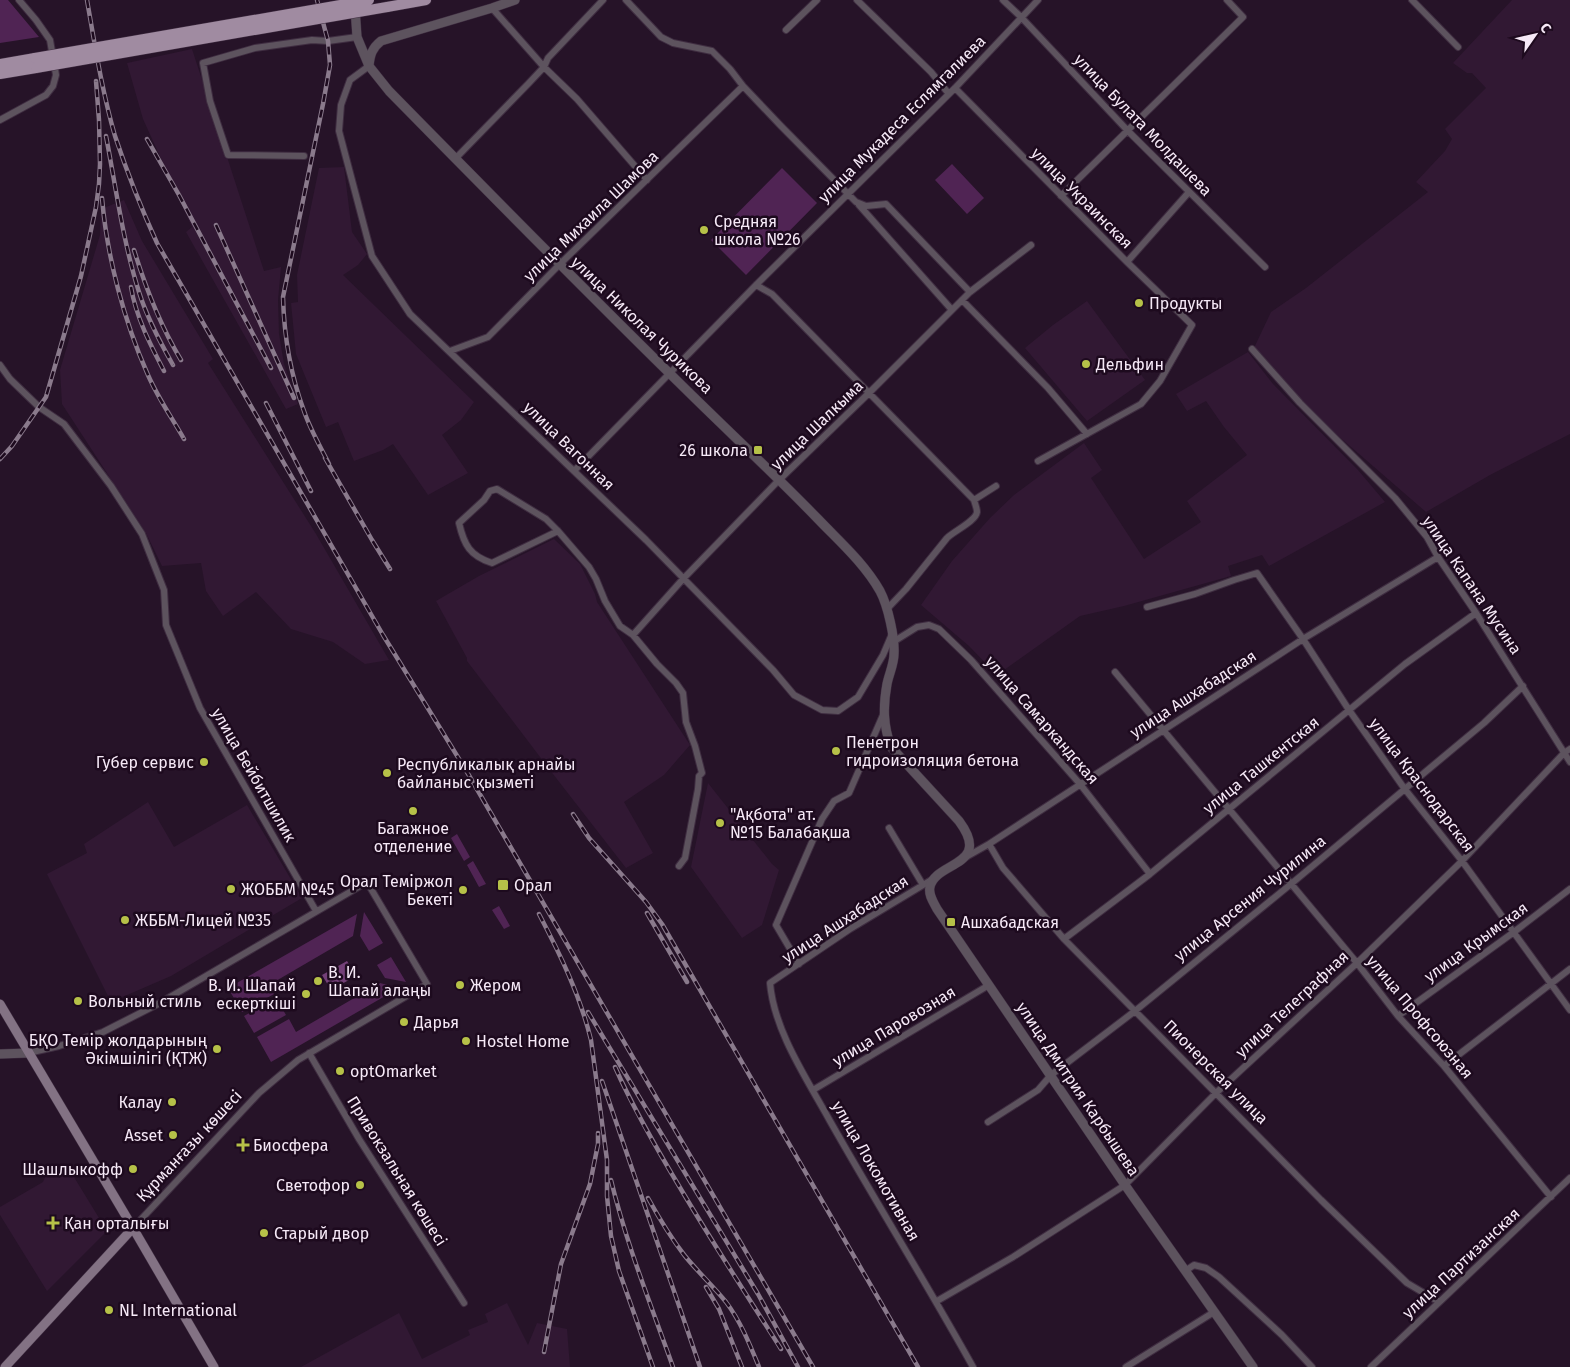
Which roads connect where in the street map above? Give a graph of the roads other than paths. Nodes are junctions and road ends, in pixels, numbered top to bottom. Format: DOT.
graph roads {
  1 [pos="19,0"];
  2 [pos="354,0"];
  3 [pos="369,0"];
  4 [pos="426,0"];
  5 [pos="515,0"];
  6 [pos="603,0"];
  7 [pos="626,0"];
  8 [pos="817,0"];
  9 [pos="857,0"];
  10 [pos="1003,0"];
  11 [pos="1038,0"];
  12 [pos="1227,0"];
  13 [pos="1412,0"];
  14 [pos="492,8"];
  15 [pos="1021,17"];
  16 [pos="786,30"];
  17 [pos="357,38"];
  18 [pos="381,41"];
  19 [pos="1458,47"];
  20 [pos="36,63"];
  21 [pos="0,64"];
  22 [pos="369,66"];
  23 [pos="544,66"];
  24 [pos="0,74"];
  25 [pos="743,86"];
  26 [pos="955,88"];
  27 [pos="949,94"];
  28 [pos="0,120"];
  29 [pos="1128,131"];
  30 [pos="304,156"];
  31 [pos="456,159"];
  32 [pos="647,180"];
  33 [pos="1189,192"];
  34 [pos="848,194"];
  35 [pos="1061,196"];
  36 [pos="856,202"];
  37 [pos="1031,245"];
  38 [pos="1127,262"];
  39 [pos="559,265"];
  40 [pos="1265,267"];
  41 [pos="756,285"];
  42 [pos="970,292"];
  43 [pos="962,300"];
  44 [pos="952,310"];
  45 [pos="1252,348"];
  46 [pos="450,351"];
  47 [pos="0,365"];
  48 [pos="670,374"];
  49 [pos="869,393"];
  50 [pos="1087,434"];
  51 [pos="1038,461"];
  52 [pos="575,470"];
  53 [pos="779,480"];
  54 [pos="996,486"];
  55 [pos="974,500"];
  56 [pos="558,531"];
  57 [pos="1438,557"];
  58 [pos="682,579"];
  59 [pos="1148,606"];
  60 [pos="887,609"];
  61 [pos="1476,613"];
  62 [pos="633,635"];
  63 [pos="893,637"];
  64 [pos="1303,639"];
  65 [pos="1115,672"];
  66 [pos="1523,686"];
  67 [pos="1349,710"];
  68 [pos="884,713"];
  69 [pos="1163,730"];
  70 [pos="1567,751"];
  71 [pos="1570,762"];
  72 [pos="1080,784"];
  73 [pos="1404,788"];
  74 [pos="1228,809"];
  75 [pos="888,828"];
  76 [pos="989,844"];
  77 [pos="965,858"];
  78 [pos="1462,861"];
  79 [pos="679,866"];
  80 [pos="1150,874"];
  81 [pos="934,878"];
  82 [pos="1291,884"];
  83 [pos="923,885"];
  84 [pos="1570,888"];
  85 [pos="316,912"];
  86 [pos="1514,932"];
  87 [pos="1064,939"];
  88 [pos="1357,963"];
  89 [pos="799,964"];
  90 [pos="1570,969"];
  91 [pos="770,983"];
  92 [pos="1550,983"];
  93 [pos="989,985"];
  94 [pos="0,1004"];
  95 [pos="1570,1010"];
  96 [pos="1134,1011"];
  97 [pos="1398,1016"];
  98 [pos="28,1053"];
  99 [pos="309,1053"];
  100 [pos="0,1054"];
  101 [pos="1444,1066"];
  102 [pos="1051,1075"];
  103 [pos="813,1090"];
  104 [pos="1216,1093"];
  105 [pos="988,1122"];
  106 [pos="1570,1178"];
  107 [pos="1125,1185"];
  108 [pos="1551,1197"];
  109 [pos="134,1228"];
  110 [pos="1186,1271"];
  111 [pos="937,1301"];
  112 [pos="1439,1302"];
  113 [pos="464,1303"];
  114 [pos="1214,1312"];
  115 [pos="5,1367"];
  116 [pos="214,1367"];
  117 [pos="973,1367"];
  118 [pos="1126,1367"];
  119 [pos="1253,1367"];
  120 [pos="1312,1367"];
  121 [pos="1371,1367"];
  1 -- 28 [label="street"];
  2 -- 17 [label="street, улица Николая Чурикова"];
  3 -- 20 [label="main road, bridge"];
  4 -- 20 [label="main road, bridge"];
  5 -- 14 [label="street"];
  6 -- 23 [label="street"];
  7 -- 25 [label="street"];
  8 -- 16 [label="street"];
  9 -- 27 [label="street"];
  10 -- 15 [label="street, улица Булата Молдашева"];
  11 -- 15 [label="street, улица Мукадеса Еслямгалиева"];
  12 -- 29 [label="street"];
  13 -- 19 [label="street"];
  14 -- 18 [label="street"];
  14 -- 23 [label="street"];
  15 -- 26 [label="street, улица Мукадеса Еслямгалиева"];
  15 -- 29 [label="street, улица Булата Молдашева"];
  17 -- 18 [label="street"];
  17 -- 22 [label="street, улица Николая Чурикова"];
  17 -- 30 [label="street"];
  18 -- 22 [label="street"];
  20 -- 21 [label="main road"];
  20 -- 24 [label="main road"];
  22 -- 31 [label="street, улица Николая Чурикова"];
  22 -- 46 [label="street, улица Вагонная"];
  23 -- 31 [label="street"];
  23 -- 32 [label="street"];
  25 -- 32 [label="street, улица Михаила Шамова"];
  25 -- 34 [label="street"];
  26 -- 27 [label="street, улица Мукадеса Еслямгалиева"];
  26 -- 35 [label="street, улица Украинская"];
  27 -- 34 [label="street, улица Мукадеса Еслямгалиева"];
  29 -- 33 [label="street, улица Булата Молдашева"];
  29 -- 35 [label="street"];
  31 -- 39 [label="street, улица Николая Чурикова"];
  32 -- 39 [label="street, улица Михаила Шамова"];
  33 -- 38 [label="street"];
  33 -- 40 [label="street, улица Булата Молдашева"];
  34 -- 36 [label="street"];
  34 -- 41 [label="street, улица Мукадеса Еслямгалиева"];
  35 -- 38 [label="street, улица Украинская"];
  36 -- 42 [label="street"];
  36 -- 44 [label="street"];
  37 -- 42 [label="street, улица Шалкыма"];
  38 -- 50 [label="street, улица Украинская"];
  39 -- 46 [label="street, улица Михаила Шамова"];
  39 -- 48 [label="street, улица Николая Чурикова"];
  41 -- 48 [label="street, улица Мукадеса Еслямгалиева"];
  41 -- 49 [label="street"];
  42 -- 43 [label="street, улица Шалкыма"];
  43 -- 44 [label="street, улица Шалкыма"];
  43 -- 50 [label="street"];
  44 -- 49 [label="street, улица Шалкыма"];
  45 -- 57 [label="street, улица Капана Мусина"];
  46 -- 52 [label="street, улица Вагонная"];
  47 -- 85 [label="street, улица Бейбитшилик"];
  48 -- 52 [label="street, улица Мукадеса Еслямгалиева"];
  48 -- 53 [label="street, улица Николая Чурикова"];
  49 -- 53 [label="street, улица Шалкыма"];
  49 -- 55 [label="street"];
  50 -- 51 [label="street"];
  52 -- 58 [label="street, улица Вагонная"];
  53 -- 58 [label="street, улица Шалкыма"];
  53 -- 60 [label="street, улица Николая Чурикова"];
  54 -- 55 [label="street"];
  55 -- 60 [label="street"];
  56 -- 56 [label="street"];
  56 -- 62 [label="street"];
  57 -- 61 [label="street, улица Капана Мусина"];
  57 -- 64 [label="street, улица Ашхабадская"];
  58 -- 62 [label="street, улица Шалкыма"];
  58 -- 63 [label="street, улица Вагонная"];
  59 -- 64 [label="street, улица Краснодарская"];
  60 -- 63 [label="street, улица Николая Чурикова"];
  61 -- 66 [label="street, улица Капана Мусина"];
  61 -- 67 [label="street, улица Ташкентская"];
  62 -- 79 [label="street"];
  63 -- 68 [label="street, улица Николая Чурикова"];
  63 -- 72 [label="street, улица Самаркандская"];
  64 -- 67 [label="street, улица Краснодарская"];
  64 -- 69 [label="street, улица Ашхабадская"];
  65 -- 69 [label="street, улица Профсоюзная"];
  66 -- 70 [label="street, улица Капана Мусина"];
  66 -- 73 [label="street, улица Арсения Чурилина"];
  67 -- 73 [label="street, улица Краснодарская"];
  67 -- 74 [label="street, улица Ташкентская"];
  68 -- 77 [label="street, улица Николая Чурикова"];
  68 -- 89 [label="street"];
  69 -- 72 [label="street, улица Ашхабадская"];
  69 -- 74 [label="street, улица Профсоюзная"];
  70 -- 71 [label="street, улица Капана Мусина"];
  70 -- 78 [label="street, улица Телеграфная"];
  72 -- 76 [label="street, улица Ашхабадская"];
  72 -- 80 [label="street, улица Самаркандская"];
  73 -- 78 [label="street, улица Краснодарская"];
  73 -- 82 [label="street, улица Арсения Чурилина"];
  74 -- 80 [label="street, улица Ташкентская"];
  74 -- 82 [label="street, улица Профсоюзная"];
  75 -- 83 [label="street"];
  76 -- 77 [label="street, улица Ашхабадская"];
  76 -- 87 [label="street, Пионерская улица"];
  77 -- 81 [label="street"];
  78 -- 86 [label="street, улица Краснодарская"];
  78 -- 88 [label="street, улица Телеграфная"];
  80 -- 87 [label="street, улица Ташкентская"];
  81 -- 83 [label="street, улица Ашхабадская"];
  81 -- 93 [label="street, улица Дмитрия Карбышева"];
  82 -- 88 [label="street, улица Профсоюзная"];
  82 -- 96 [label="street, улица Арсения Чурилина"];
  83 -- 89 [label="street, улица Ашхабадская"];
  84 -- 86 [label="street, улица Крымская"];
  85 -- 98 [label="street"];
  85 -- 99 [label="street, Құрманғазы көшесі"];
  86 -- 92 [label="street, улица Краснодарская"];
  86 -- 97 [label="street, улица Крымская"];
  87 -- 96 [label="street, Пионерская улица"];
  88 -- 97 [label="street, улица Профсоюзная"];
  88 -- 104 [label="street, улица Телеграфная"];
  89 -- 91 [label="street, улица Ашхабадская"];
  90 -- 92 [label="street"];
  91 -- 103 [label="street, улица Локомотивная"];
  92 -- 95 [label="street, улица Краснодарская"];
  92 -- 101 [label="street"];
  93 -- 102 [label="street, улица Дмитрия Карбышева"];
  93 -- 103 [label="street, улица Паровозная"];
  94 -- 98 [label="main road"];
  96 -- 102 [label="street, улица Арсения Чурилина"];
  96 -- 104 [label="street, Пионерская улица"];
  97 -- 101 [label="street, улица Профсоюзная"];
  98 -- 100 [label="street"];
  98 -- 109 [label="main road"];
  99 -- 109 [label="street, Құрманғазы көшесі"];
  99 -- 113 [label="street, Привокзальная көшесі"];
  101 -- 108 [label="street, улица Профсоюзная"];
  102 -- 105 [label="street, улица Арсения Чурилина"];
  102 -- 107 [label="street, улица Дмитрия Карбышева"];
  103 -- 111 [label="street, улица Локомотивная"];
  104 -- 107 [label="street, улица Телеграфная"];
  104 -- 112 [label="street, Пионерская улица"];
  106 -- 108 [label="street, улица Партизанская"];
  107 -- 110 [label="street, улица Дмитрия Карбышева"];
  107 -- 111 [label="street, улица Телеграфная"];
  108 -- 112 [label="street, улица Партизанская"];
  109 -- 115 [label="main road, Құрманғазы көшесі"];
  109 -- 116 [label="main road"];
  110 -- 114 [label="street, улица Дмитрия Карбышева"];
  110 -- 120 [label="street"];
  111 -- 117 [label="street, улица Локомотивная"];
  112 -- 121 [label="street, улица Партизанская"];
  114 -- 118 [label="street"];
  114 -- 119 [label="street, улица Дмитрия Карбышева"];
}
